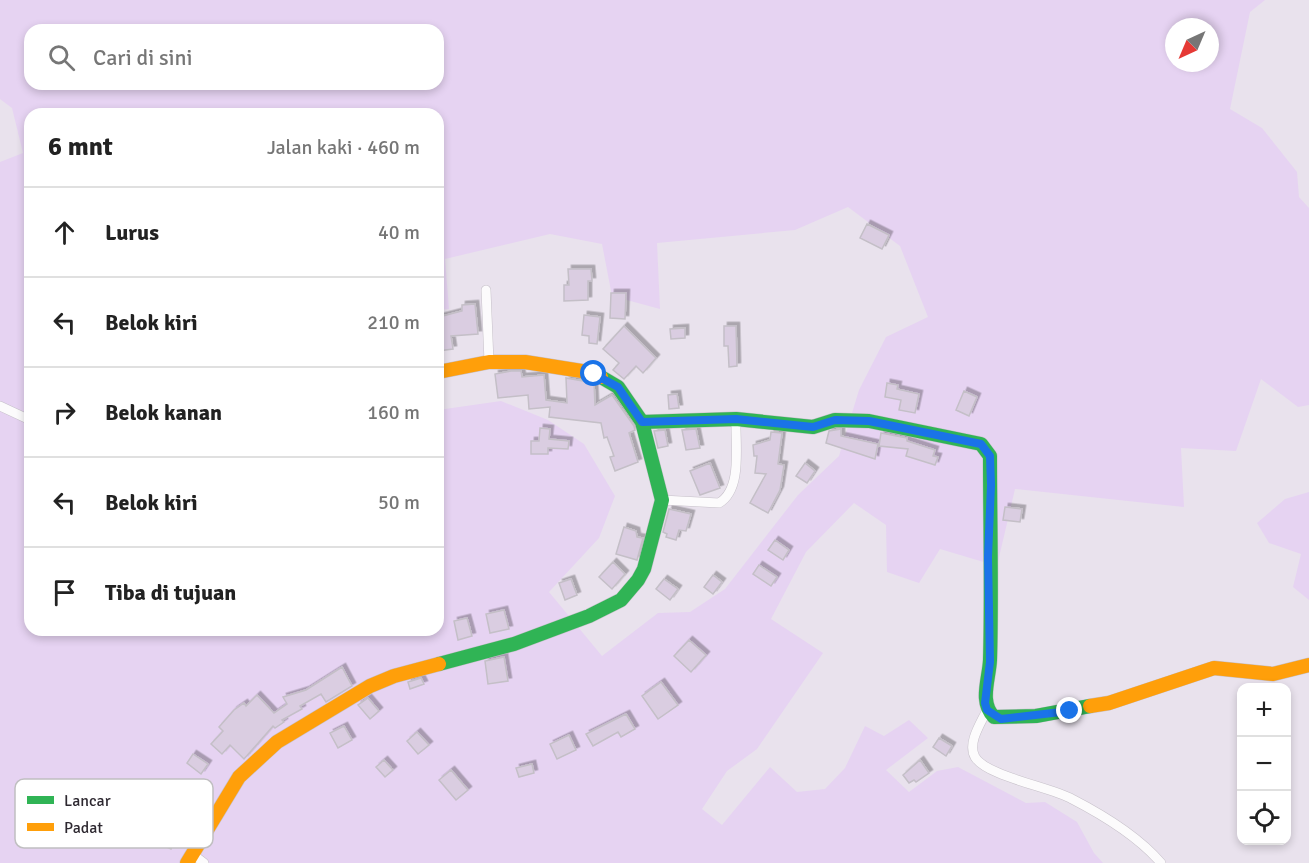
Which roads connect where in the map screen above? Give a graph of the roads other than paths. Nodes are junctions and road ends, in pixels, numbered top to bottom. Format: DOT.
graph roads {
  1 [pos="486,290"];
  2 [pos="489,362"];
  3 [pos="444,371"];
  4 [pos="0,406"];
  5 [pos="24,417"];
  6 [pos="736,419"];
  7 [pos="642,422"];
  8 [pos="662,500"];
  9 [pos="1309,665"];
  10 [pos="987,710"];
  11 [pos="213,819"];
  12 [pos="189,858"];
  13 [pos="204,863"];
  14 [pos="1161,863"];
  1 -- 2 [label="street"];
  2 -- 3 [label="street"];
  2 -- 7 [label="street"];
  4 -- 5 [label="street"];
  6 -- 7 [label="street"];
  6 -- 8 [label="street"];
  6 -- 10 [label="street"];
  7 -- 8 [label="street"];
  8 -- 11 [label="street"];
  9 -- 10 [label="street"];
  10 -- 14 [label="street"];
  12 -- 13 [label="street"];
}
